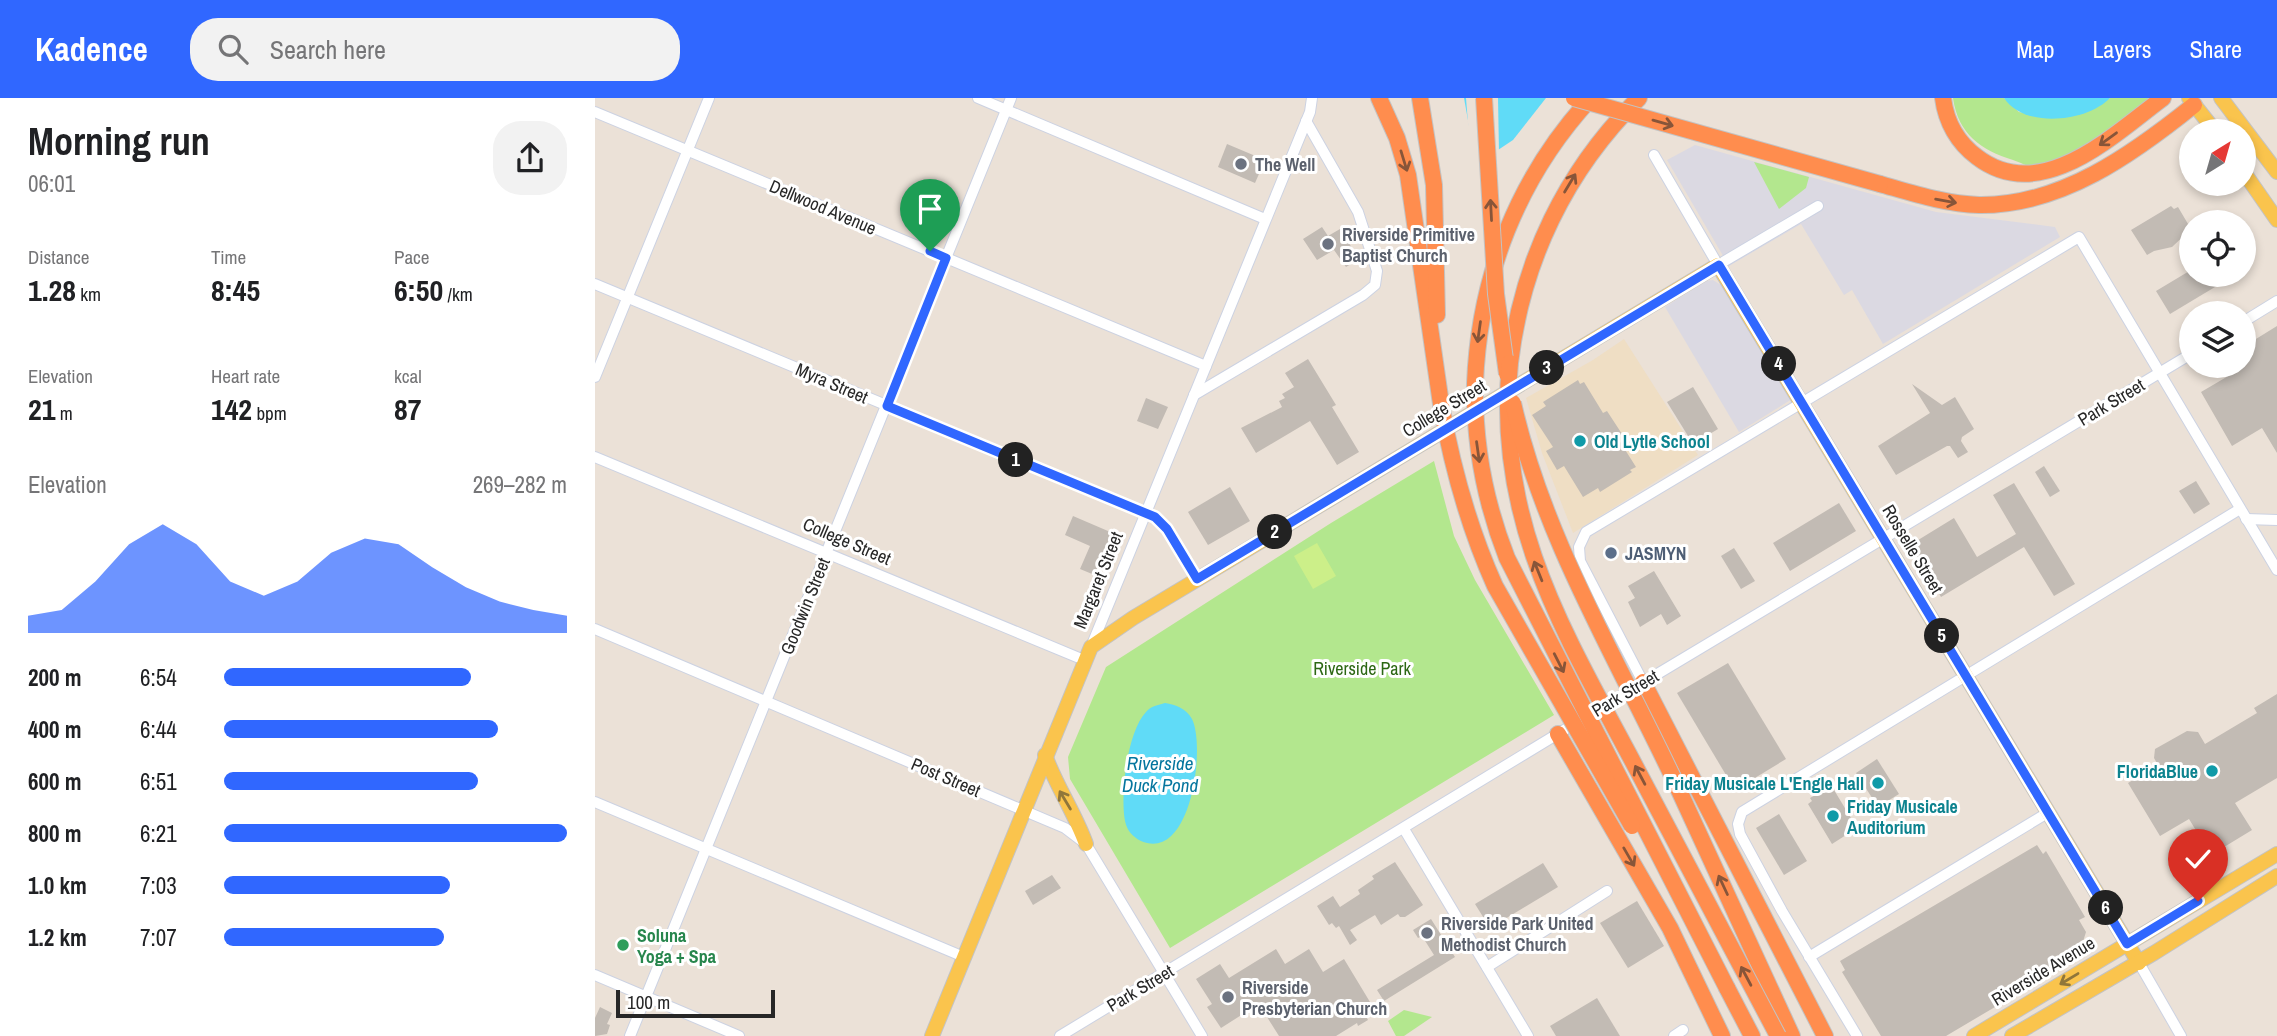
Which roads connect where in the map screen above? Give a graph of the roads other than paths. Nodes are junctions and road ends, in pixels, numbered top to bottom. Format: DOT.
graph roads {
  1 [pos="709,98"];
  2 [pos="978,98"];
  3 [pos="1011,98"];
  4 [pos="1312,98"];
  5 [pos="1379,98"];
  6 [pos="1420,98"];
  7 [pos="1484,98"];
  8 [pos="1576,98"];
  9 [pos="1591,98"];
  10 [pos="1639,98"];
  11 [pos="1651,98"];
  12 [pos="1943,98"];
  13 [pos="2163,98"];
  14 [pos="2221,98"];
  15 [pos="2195,100"];
  16 [pos="1006,110"];
  17 [pos="595,111"];
  18 [pos="2207,119"];
  19 [pos="1306,121"];
  20 [pos="1597,145"];
  21 [pos="687,150"];
  22 [pos="1654,155"];
  23 [pos="2277,172"];
  24 [pos="1533,176"];
  25 [pos="2256,190"];
  26 [pos="1818,205"];
  27 [pos="1265,219"];
  28 [pos="2277,220"];
  29 [pos="946,258"];
  30 [pos="1719,265"];
  31 [pos="595,284"];
  32 [pos="628,297"];
  33 [pos="2277,301"];
  34 [pos="2256,314"];
  35 [pos="2179,361"];
  36 [pos="1206,366"];
  37 [pos="2160,373"];
  38 [pos="595,377"];
  39 [pos="1194,395"];
  40 [pos="1802,402"];
  41 [pos="1441,404"];
  42 [pos="887,406"];
  43 [pos="595,457"];
  44 [pos="1146,513"];
  45 [pos="2243,514"];
  46 [pos="2277,520"];
  47 [pos="1277,531"];
  48 [pos="1884,538"];
  49 [pos="1263,540"];
  50 [pos="826,553"];
  51 [pos="2277,570"];
  52 [pos="1197,579"];
  53 [pos="595,629"];
  54 [pos="1088,654"];
  55 [pos="1966,676"];
  56 [pos="1643,682"];
  57 [pos="766,701"];
  58 [pos="1558,734"];
  59 [pos="1045,755"];
  60 [pos="595,802"];
  61 [pos="1024,809"];
  62 [pos="2049,812"];
  63 [pos="1404,829"];
  64 [pos="1086,844"];
  65 [pos="706,848"];
  66 [pos="2276,855"];
  67 [pos="2277,876"];
  68 [pos="2261,886"];
  69 [pos="1607,891"];
  70 [pos="2127,944"];
  71 [pos="964,957"];
  72 [pos="1809,957"];
  73 [pos="2139,963"];
  74 [pos="1487,967"];
  75 [pos="1164,973"];
  76 [pos="595,975"];
  77 [pos="1727,988"];
  78 [pos="646,997"];
  79 [pos="630,1036"];
  80 [pos="739,1036"];
  81 [pos="932,1036"];
  82 [pos="1061,1036"];
  83 [pos="1202,1036"];
  84 [pos="1528,1036"];
  85 [pos="1723,1036"];
  86 [pos="1752,1036"];
  87 [pos="1778,1036"];
  88 [pos="1792,1036"];
  89 [pos="1825,1036"];
  90 [pos="1857,1036"];
  91 [pos="1973,1036"];
  92 [pos="2012,1036"];
  93 [pos="2181,1036"];
  1 -- 21 [label="street"];
  2 -- 16 [label="street"];
  3 -- 16 [label="street, Goodwin Street"];
  4 -- 19 [label="street, Margaret Street"];
  5 -- 41 [label="highway, one-way"];
  6 -- 41 [label="highway"];
  88 -- 7 [label="highway, one-way, bridge"];
  8 -- 15 [label="highway, one-way, bridge"];
  8 -- 24 [label="highway"];
  9 -- 24 [label="highway"];
  10 -- 20 [label="highway"];
  11 -- 20 [label="highway"];
  13 -- 12 [label="highway, one-way"];
  14 -- 23 [label="main road"];
  15 -- 18 [label="main road"];
  16 -- 27 [label="street"];
  16 -- 29 [label="street, Goodwin Street"];
  17 -- 21 [label="street, Dellwood Avenue"];
  19 -- 27 [label="street, Margaret Street"];
  19 -- 39 [label="street"];
  87 -- 20 [label="highway, one-way, bridge"];
  21 -- 29 [label="street, Dellwood Avenue"];
  21 -- 32 [label="street"];
  22 -- 30 [label="street, Rosselle Street"];
  24 -- 77 [label="highway, one-way, bridge"];
  25 -- 28 [label="main road"];
  26 -- 30 [label="street, College Street"];
  27 -- 36 [label="street, Margaret Street"];
  29 -- 36 [label="street, Dellwood Avenue"];
  29 -- 42 [label="street, Goodwin Street"];
  30 -- 40 [label="main road, Rosselle Street"];
  30 -- 47 [label="main road, College Street"];
  31 -- 32 [label="street, Myra Street"];
  32 -- 38 [label="street"];
  32 -- 42 [label="street, Myra Street"];
  33 -- 34 [label="street"];
  35 -- 37 [label="street, Park Street"];
  36 -- 39 [label="street, Margaret Street"];
  37 -- 40 [label="street"];
  37 -- 45 [label="street"];
  37 -- 48 [label="street, Park Street"];
  39 -- 44 [label="street, Margaret Street"];
  40 -- 48 [label="main road, Rosselle Street"];
  40 -- 56 [label="street"];
  41 -- 77 [label="highway, bridge"];
  42 -- 44 [label="street, Myra Street"];
  42 -- 50 [label="street, Goodwin Street"];
  43 -- 50 [label="street, College Street"];
  44 -- 52 [label="street, Myra Street"];
  44 -- 54 [label="street, Margaret Street"];
  45 -- 46 [label="street"];
  45 -- 51 [label="street"];
  45 -- 55 [label="street"];
  47 -- 49 [label="street, College Street"];
  48 -- 55 [label="main road, Rosselle Street"];
  48 -- 56 [label="street, Park Street"];
  49 -- 52 [label="main road, College Street"];
  50 -- 54 [label="street, College Street"];
  50 -- 57 [label="street, Goodwin Street"];
  52 -- 54 [label="main road, College Street"];
  53 -- 57 [label="street, Post Street"];
  54 -- 59 [label="main road, Margaret Street"];
  55 -- 62 [label="main road, Rosselle Street"];
  55 -- 72 [label="street"];
  56 -- 58 [label="street, Park Street"];
  56 -- 89 [label="highway"];
  57 -- 61 [label="street, Post Street"];
  57 -- 65 [label="street, Goodwin Street"];
  58 -- 63 [label="street, Park Street"];
  58 -- 85 [label="highway, one-way"];
  59 -- 61 [label="main road, Margaret Street"];
  64 -- 59 [label="main road, one-way"];
  60 -- 65 [label="street"];
  61 -- 64 [label="street, Post Street"];
  61 -- 71 [label="main road, Margaret Street"];
  62 -- 70 [label="main road, Rosselle Street"];
  62 -- 72 [label="street"];
  63 -- 74 [label="street"];
  63 -- 75 [label="street, Park Street"];
  64 -- 75 [label="street, Post Street"];
  65 -- 71 [label="street"];
  65 -- 78 [label="street, Goodwin Street"];
  66 -- 68 [label="main road"];
  66 -- 70 [label="main road, Riverside Avenue"];
  67 -- 68 [label="main road"];
  68 -- 73 [label="main road"];
  69 -- 74 [label="street"];
  70 -- 73 [label="main road, Rosselle Street"];
  70 -- 91 [label="main road, Riverside Avenue, one-way"];
  71 -- 81 [label="main road, Margaret Street"];
  72 -- 90 [label="street"];
  73 -- 92 [label="main road"];
  73 -- 93 [label="street, Rosselle Street"];
  74 -- 84 [label="street"];
  75 -- 82 [label="street, Park Street"];
  75 -- 83 [label="street, Post Street"];
  76 -- 78 [label="street"];
  77 -- 86 [label="highway"];
  78 -- 79 [label="street, Goodwin Street"];
  78 -- 80 [label="street"];
}
